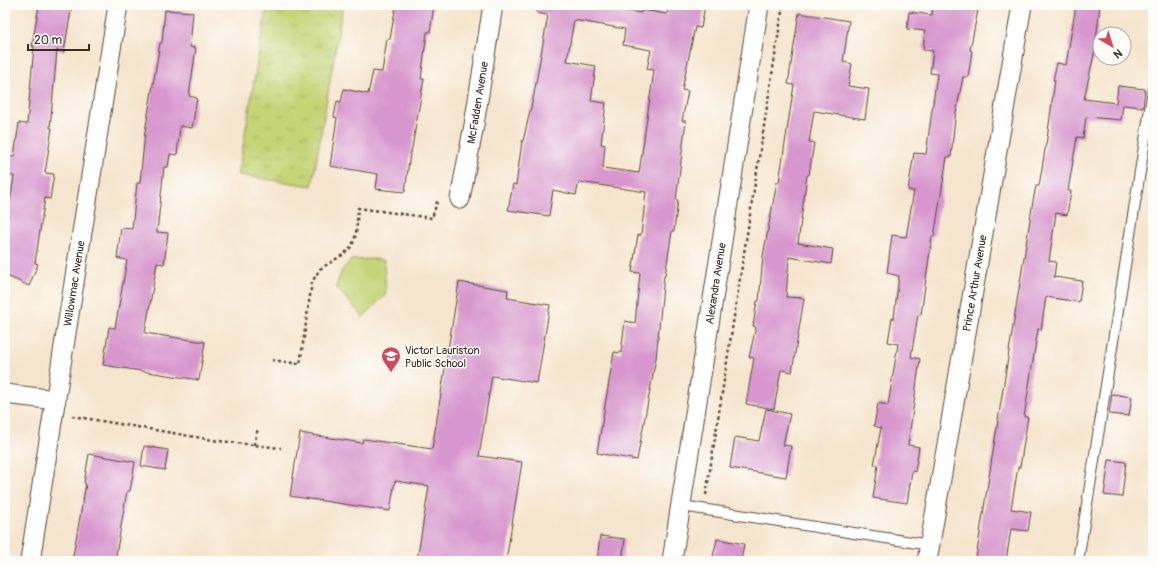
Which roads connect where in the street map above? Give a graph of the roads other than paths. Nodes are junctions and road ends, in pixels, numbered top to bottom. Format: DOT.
graph roads {
  1 [pos="118,5"];
  2 [pos="493,5"];
  3 [pos="759,5"];
  4 [pos="1022,5"];
  5 [pos="1153,90"];
  6 [pos="460,199"];
  7 [pos="5,394"];
  8 [pos="56,400"];
  9 [pos="682,506"];
  10 [pos="928,553"];
  11 [pos="30,561"];
  12 [pos="672,561"];
  13 [pos="1078,561"];
  1 -- 8 [label="street, Willowmac Avenue"];
  2 -- 6 [label="street, McFadden Avenue"];
  3 -- 9 [label="street, Alexandra Avenue"];
  4 -- 10 [label="street, Prince Arthur Avenue"];
  5 -- 13 [label="lane"];
  7 -- 8 [label="street"];
  8 -- 11 [label="street, Willowmac Avenue"];
  9 -- 10 [label="lane"];
  9 -- 12 [label="street, Alexandra Avenue"];
}
